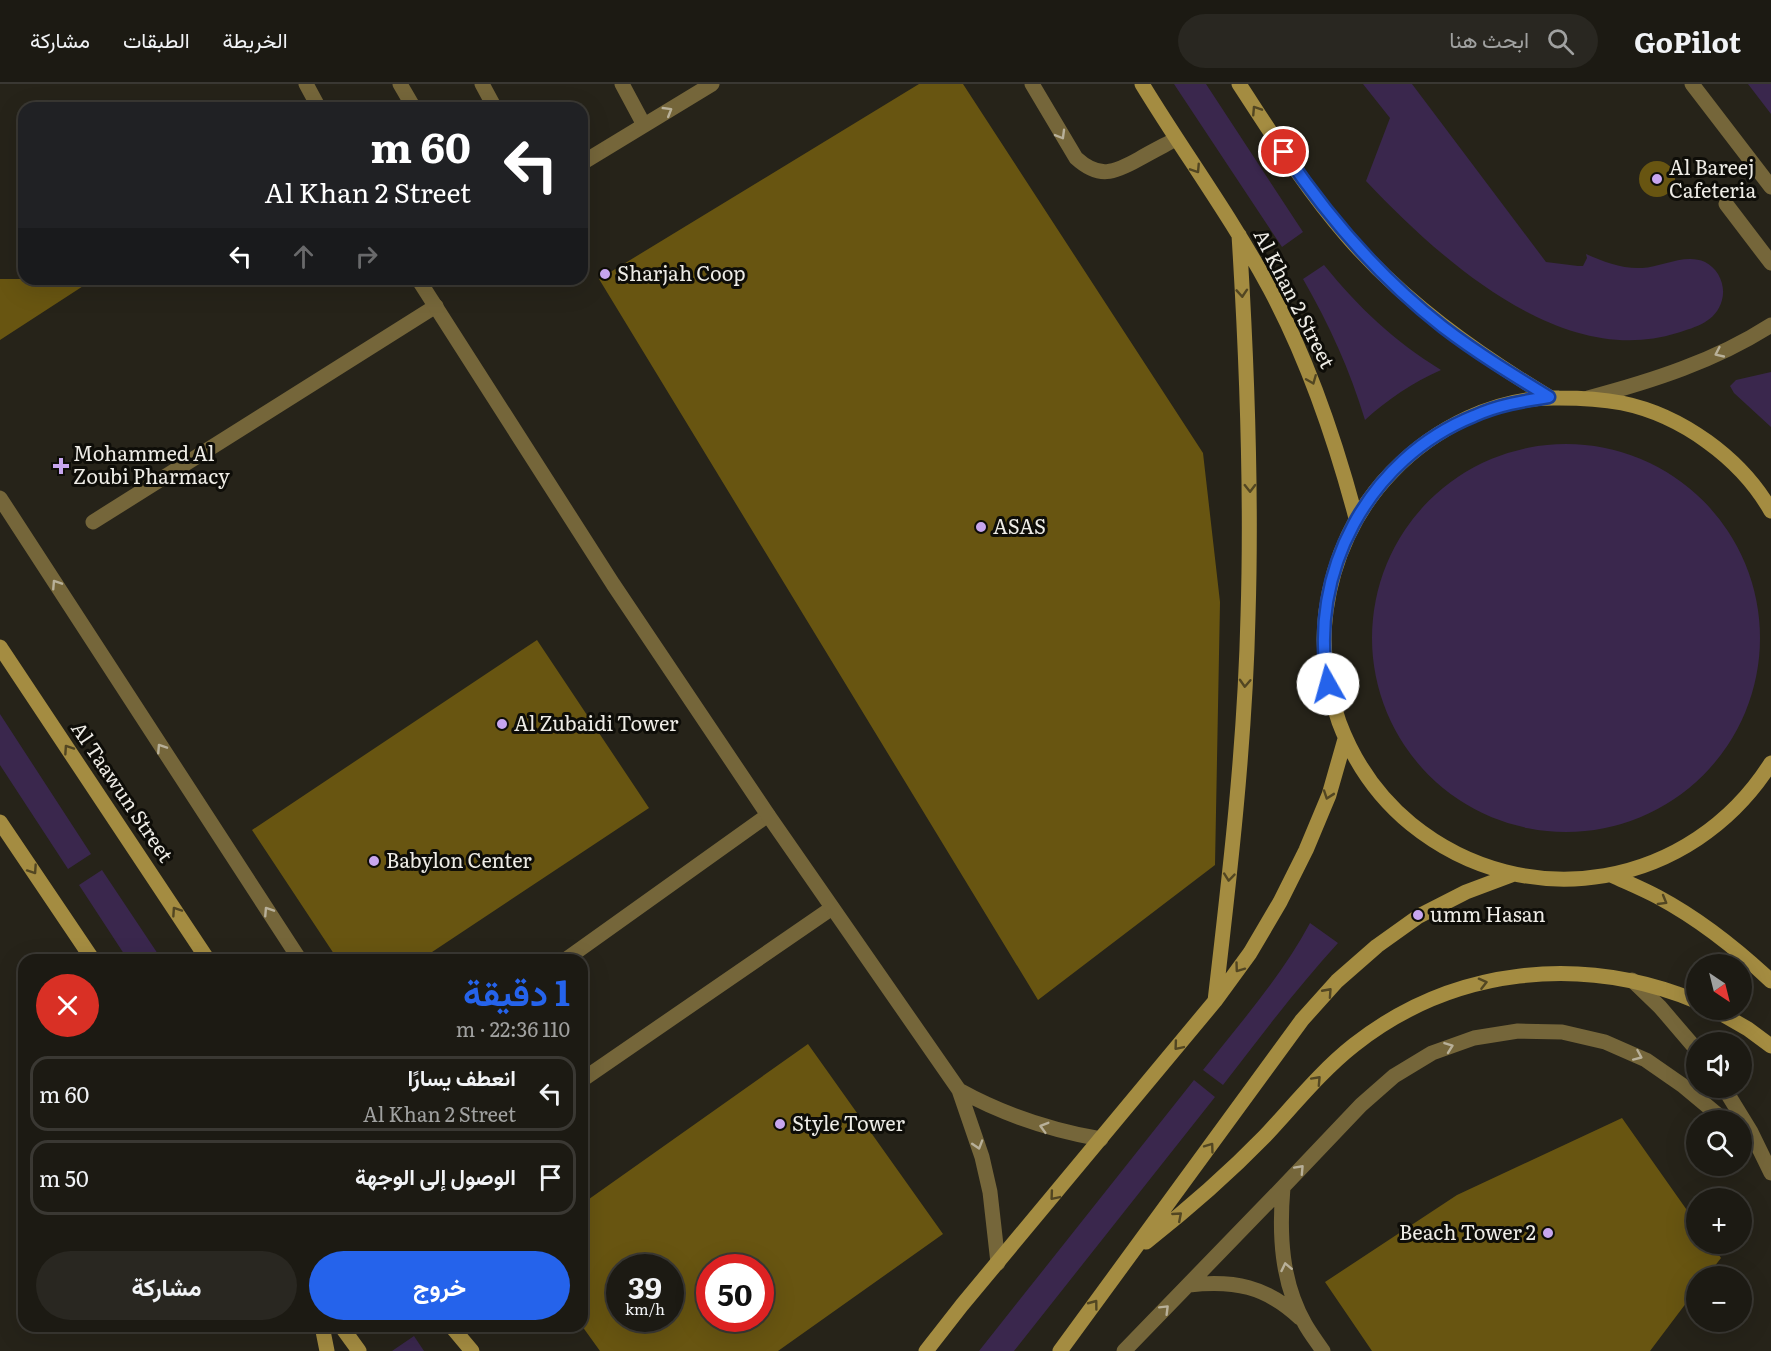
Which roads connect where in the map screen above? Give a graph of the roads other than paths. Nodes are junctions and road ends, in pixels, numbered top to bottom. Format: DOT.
graph roads {
  1 [pos="306,84"];
  2 [pos="400,84"];
  3 [pos="482,84"];
  4 [pos="622,84"];
  5 [pos="712,84"];
  6 [pos="1032,84"];
  7 [pos="1142,84"];
  8 [pos="1239,84"];
  9 [pos="1692,84"];
  10 [pos="316,102"];
  11 [pos="410,102"];
  12 [pos="492,102"];
  13 [pos="644,125"];
  14 [pos="1176,139"];
  15 [pos="588,159"];
  16 [pos="1771,187"];
  17 [pos="1726,204"];
  18 [pos="1239,235"];
  19 [pos="1771,263"];
  20 [pos="422,285"];
  21 [pos="436,306"];
  22 [pos="1771,326"];
  23 [pos="1549,397"];
  24 [pos="1588,398"];
  25 [pos="0,498"];
  26 [pos="1771,511"];
  27 [pos="1356,518"];
  28 [pos="93,522"];
  29 [pos="0,647"];
  30 [pos="1345,739"];
  31 [pos="1771,763"];
  32 [pos="768,816"];
  33 [pos="0,822"];
  34 [pos="1514,874"];
  35 [pos="1611,875"];
  36 [pos="832,908"];
  37 [pos="89,954"];
  38 [pos="204,954"];
  39 [pos="296,954"];
  40 [pos="573,954"];
  41 [pos="1632,980"];
  42 [pos="1771,981"];
  43 [pos="1686,997"];
  44 [pos="1215,1001"];
  45 [pos="1732,1020"];
  46 [pos="1686,1037"];
  47 [pos="1771,1046"];
  48 [pos="588,1076"];
  49 [pos="959,1090"];
  50 [pos="1730,1098"];
  51 [pos="1712,1110"];
  52 [pos="1101,1139"];
  53 [pos="1752,1150"];
  54 [pos="1771,1174"];
  55 [pos="1283,1187"];
  56 [pos="1132,1253"];
  57 [pos="998,1263"];
  58 [pos="1189,1285"];
  59 [pos="1304,1323"];
  60 [pos="323,1332"];
  61 [pos="346,1332"];
  62 [pos="456,1332"];
  63 [pos="327,1351"];
  64 [pos="359,1351"];
  65 [pos="472,1351"];
  66 [pos="926,1351"];
  67 [pos="1060,1351"];
  68 [pos="1124,1351"];
  69 [pos="1323,1351"];
  1 -- 10 [label="street"];
  2 -- 11 [label="street"];
  3 -- 12 [label="street"];
  4 -- 13 [label="street"];
  13 -- 5 [label="street, one-way"];
  6 -- 14 [label="street, one-way"];
  7 -- 14 [label="main road, Al Khan 2 Street"];
  23 -- 8 [label="main road, one-way"];
  9 -- 16 [label="street"];
  13 -- 15 [label="street"];
  14 -- 18 [label="main road, Al Khan 2 Street, one-way"];
  17 -- 19 [label="street"];
  18 -- 27 [label="main road, Al Khan 2 Street, one-way"];
  18 -- 44 [label="main road, one-way"];
  20 -- 21 [label="street"];
  21 -- 28 [label="street"];
  21 -- 32 [label="street"];
  22 -- 24 [label="street, one-way"];
  23 -- 24 [label="main road"];
  23 -- 27 [label="main road"];
  24 -- 26 [label="main road"];
  39 -- 25 [label="street, one-way"];
  27 -- 30 [label="main road"];
  38 -- 29 [label="main road, Al Taawun Street, one-way"];
  30 -- 34 [label="main road"];
  30 -- 44 [label="main road, one-way"];
  31 -- 35 [label="main road"];
  32 -- 36 [label="street"];
  32 -- 40 [label="street"];
  33 -- 37 [label="main road, one-way"];
  34 -- 35 [label="main road"];
  56 -- 34 [label="main road, one-way"];
  35 -- 42 [label="main road, one-way"];
  36 -- 48 [label="street"];
  36 -- 49 [label="street"];
  41 -- 43 [label="main road"];
  41 -- 46 [label="street"];
  56 -- 41 [label="main road, one-way"];
  44 -- 52 [label="main road, one-way"];
  45 -- 47 [label="main road"];
  52 -- 49 [label="street, one-way"];
  49 -- 57 [label="street, one-way"];
  50 -- 54 [label="street"];
  55 -- 51 [label="street, one-way"];
  52 -- 57 [label="main road, one-way"];
  53 -- 54 [label="street"];
  55 -- 58 [label="street"];
  59 -- 55 [label="street, one-way"];
  67 -- 56 [label="main road, one-way"];
  57 -- 66 [label="main road"];
  58 -- 59 [label="street"];
  68 -- 58 [label="street, one-way"];
  59 -- 69 [label="street"];
  60 -- 63 [label="main road"];
  61 -- 64 [label="main road"];
  62 -- 65 [label="main road"];
}
